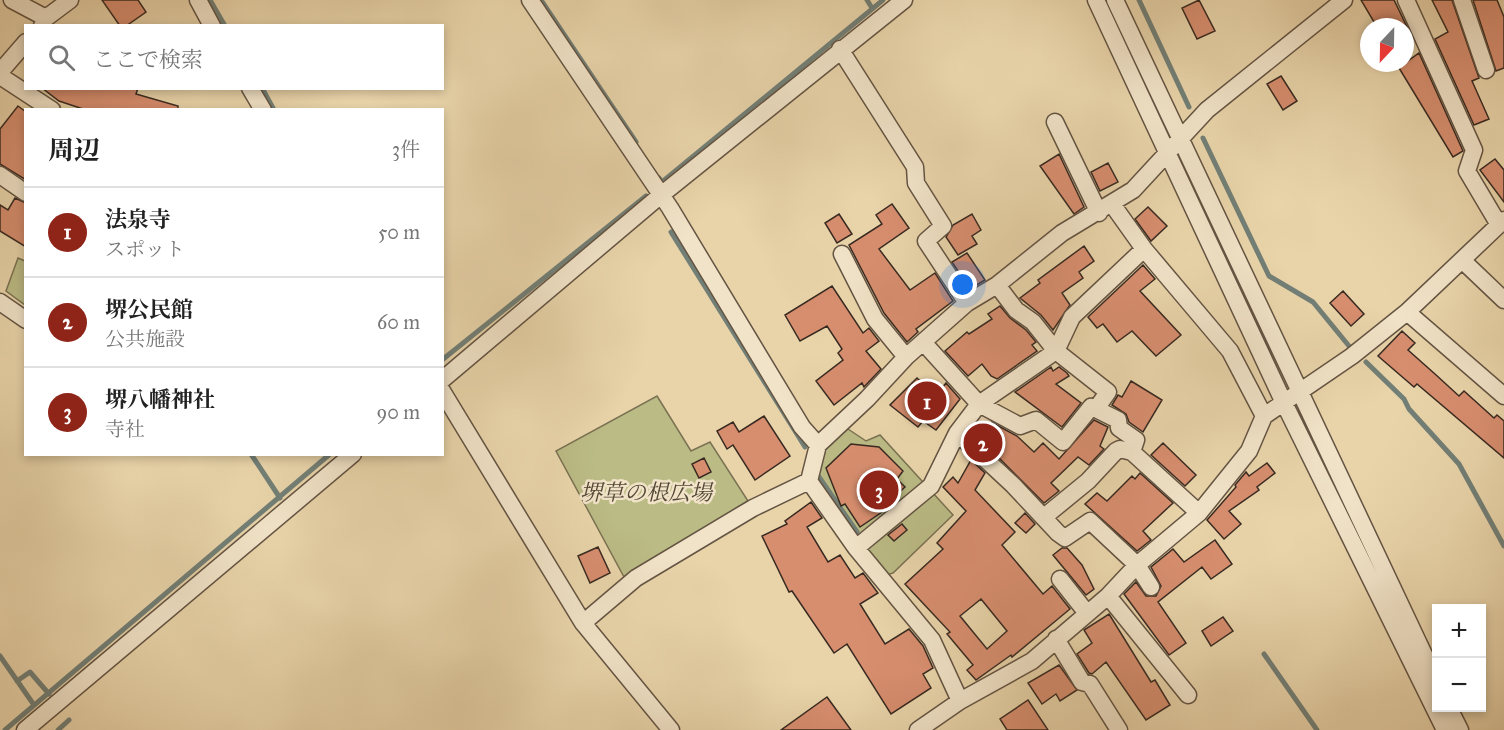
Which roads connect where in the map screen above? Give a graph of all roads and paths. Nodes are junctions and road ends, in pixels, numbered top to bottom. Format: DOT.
graph roads {
  1 [pos="12,0"];
  2 [pos="70,0"];
  3 [pos="198,0"];
  4 [pos="530,0"];
  5 [pos="904,0"];
  6 [pos="1096,0"];
  7 [pos="1115,0"];
  8 [pos="1344,0"];
  9 [pos="1406,0"];
  10 [pos="1462,0"];
  11 [pos="43,24"];
  12 [pos="211,24"];
  13 [pos="24,44"];
  14 [pos="840,49"];
  15 [pos="1486,70"];
  16 [pos="0,74"];
  17 [pos="251,90"];
  18 [pos="49,108"];
  19 [pos="262,108"];
  20 [pos="1055,123"];
  21 [pos="1180,137"];
  22 [pos="1166,151"];
  23 [pos="0,175"];
  24 [pos="24,192"];
  25 [pos="661,195"];
  26 [pos="1106,208"];
  27 [pos="1501,223"];
  28 [pos="1144,249"];
  29 [pos="842,254"];
  30 [pos="1463,261"];
  31 [pos="997,285"];
  32 [pos="1504,300"];
  33 [pos="0,302"];
  34 [pos="968,303"];
  35 [pos="1407,312"];
  36 [pos="24,319"];
  37 [pos="923,342"];
  38 [pos="1056,351"];
  39 [pos="906,357"];
  40 [pos="444,378"];
  41 [pos="1299,393"];
  42 [pos="444,394"];
  43 [pos="1504,396"];
  44 [pos="1284,403"];
  45 [pos="979,404"];
  46 [pos="1096,409"];
  47 [pos="1263,416"];
  48 [pos="957,433"];
  49 [pos="818,445"];
  50 [pos="1132,452"];
  51 [pos="351,456"];
  52 [pos="809,481"];
  53 [pos="1198,513"];
  54 [pos="1044,517"];
  55 [pos="856,548"];
  56 [pos="1137,565"];
  57 [pos="1060,579"];
  58 [pos="1151,587"];
  59 [pos="1108,596"];
  60 [pos="1086,612"];
  61 [pos="583,623"];
  62 [pos="1056,639"];
  63 [pos="1432,670"];
  64 [pos="1188,695"];
  65 [pos="960,701"];
  66 [pos="1451,712"];
  67 [pos="26,730"];
  68 [pos="670,730"];
  69 [pos="918,730"];
  70 [pos="1119,730"];
  71 [pos="1445,730"];
  72 [pos="1460,730"];
  1 -- 11 [label="street"];
  2 -- 11 [label="street"];
  3 -- 12 [label="street"];
  4 -- 25 [label="street"];
  5 -- 14 [label="street"];
  6 -- 22 [label="street"];
  7 -- 21 [label="street"];
  8 -- 21 [label="street"];
  9 -- 27 [label="street"];
  10 -- 15 [label="street"];
  13 -- 16 [label="street"];
  14 -- 25 [label="street"];
  14 -- 34 [label="street"];
  16 -- 18 [label="street"];
  17 -- 19 [label="street"];
  20 -- 26 [label="street"];
  21 -- 22 [label="street"];
  21 -- 41 [label="street"];
  22 -- 26 [label="street"];
  22 -- 44 [label="street"];
  23 -- 24 [label="street"];
  25 -- 40 [label="street"];
  25 -- 49 [label="street"];
  26 -- 28 [label="street"];
  26 -- 31 [label="street"];
  27 -- 30 [label="street"];
  28 -- 38 [label="street"];
  28 -- 47 [label="street"];
  29 -- 39 [label="street"];
  30 -- 32 [label="street"];
  30 -- 35 [label="street"];
  31 -- 34 [label="street"];
  31 -- 38 [label="street"];
  33 -- 36 [label="street"];
  34 -- 37 [label="street"];
  35 -- 41 [label="street"];
  35 -- 43 [label="street"];
  37 -- 39 [label="street"];
  37 -- 45 [label="street"];
  38 -- 45 [label="street"];
  38 -- 46 [label="street"];
  39 -- 49 [label="street"];
  41 -- 44 [label="street"];
  41 -- 63 [label="street"];
  42 -- 61 [label="street"];
  44 -- 47 [label="street"];
  44 -- 71 [label="street"];
  45 -- 46 [label="street"];
  45 -- 48 [label="street"];
  46 -- 50 [label="street"];
  47 -- 53 [label="street"];
  48 -- 54 [label="street"];
  48 -- 55 [label="street"];
  49 -- 52 [label="street"];
  50 -- 53 [label="street"];
  50 -- 54 [label="street"];
  51 -- 67 [label="street"];
  52 -- 55 [label="street"];
  52 -- 61 [label="street"];
  53 -- 56 [label="street"];
  54 -- 56 [label="street"];
  55 -- 65 [label="street"];
  56 -- 58 [label="street"];
  56 -- 59 [label="street"];
  57 -- 60 [label="street"];
  59 -- 60 [label="street"];
  59 -- 64 [label="street"];
  60 -- 62 [label="street"];
  61 -- 68 [label="street"];
  62 -- 65 [label="street"];
  62 -- 70 [label="street"];
  65 -- 69 [label="street"];
  66 -- 72 [label="street"];
}
